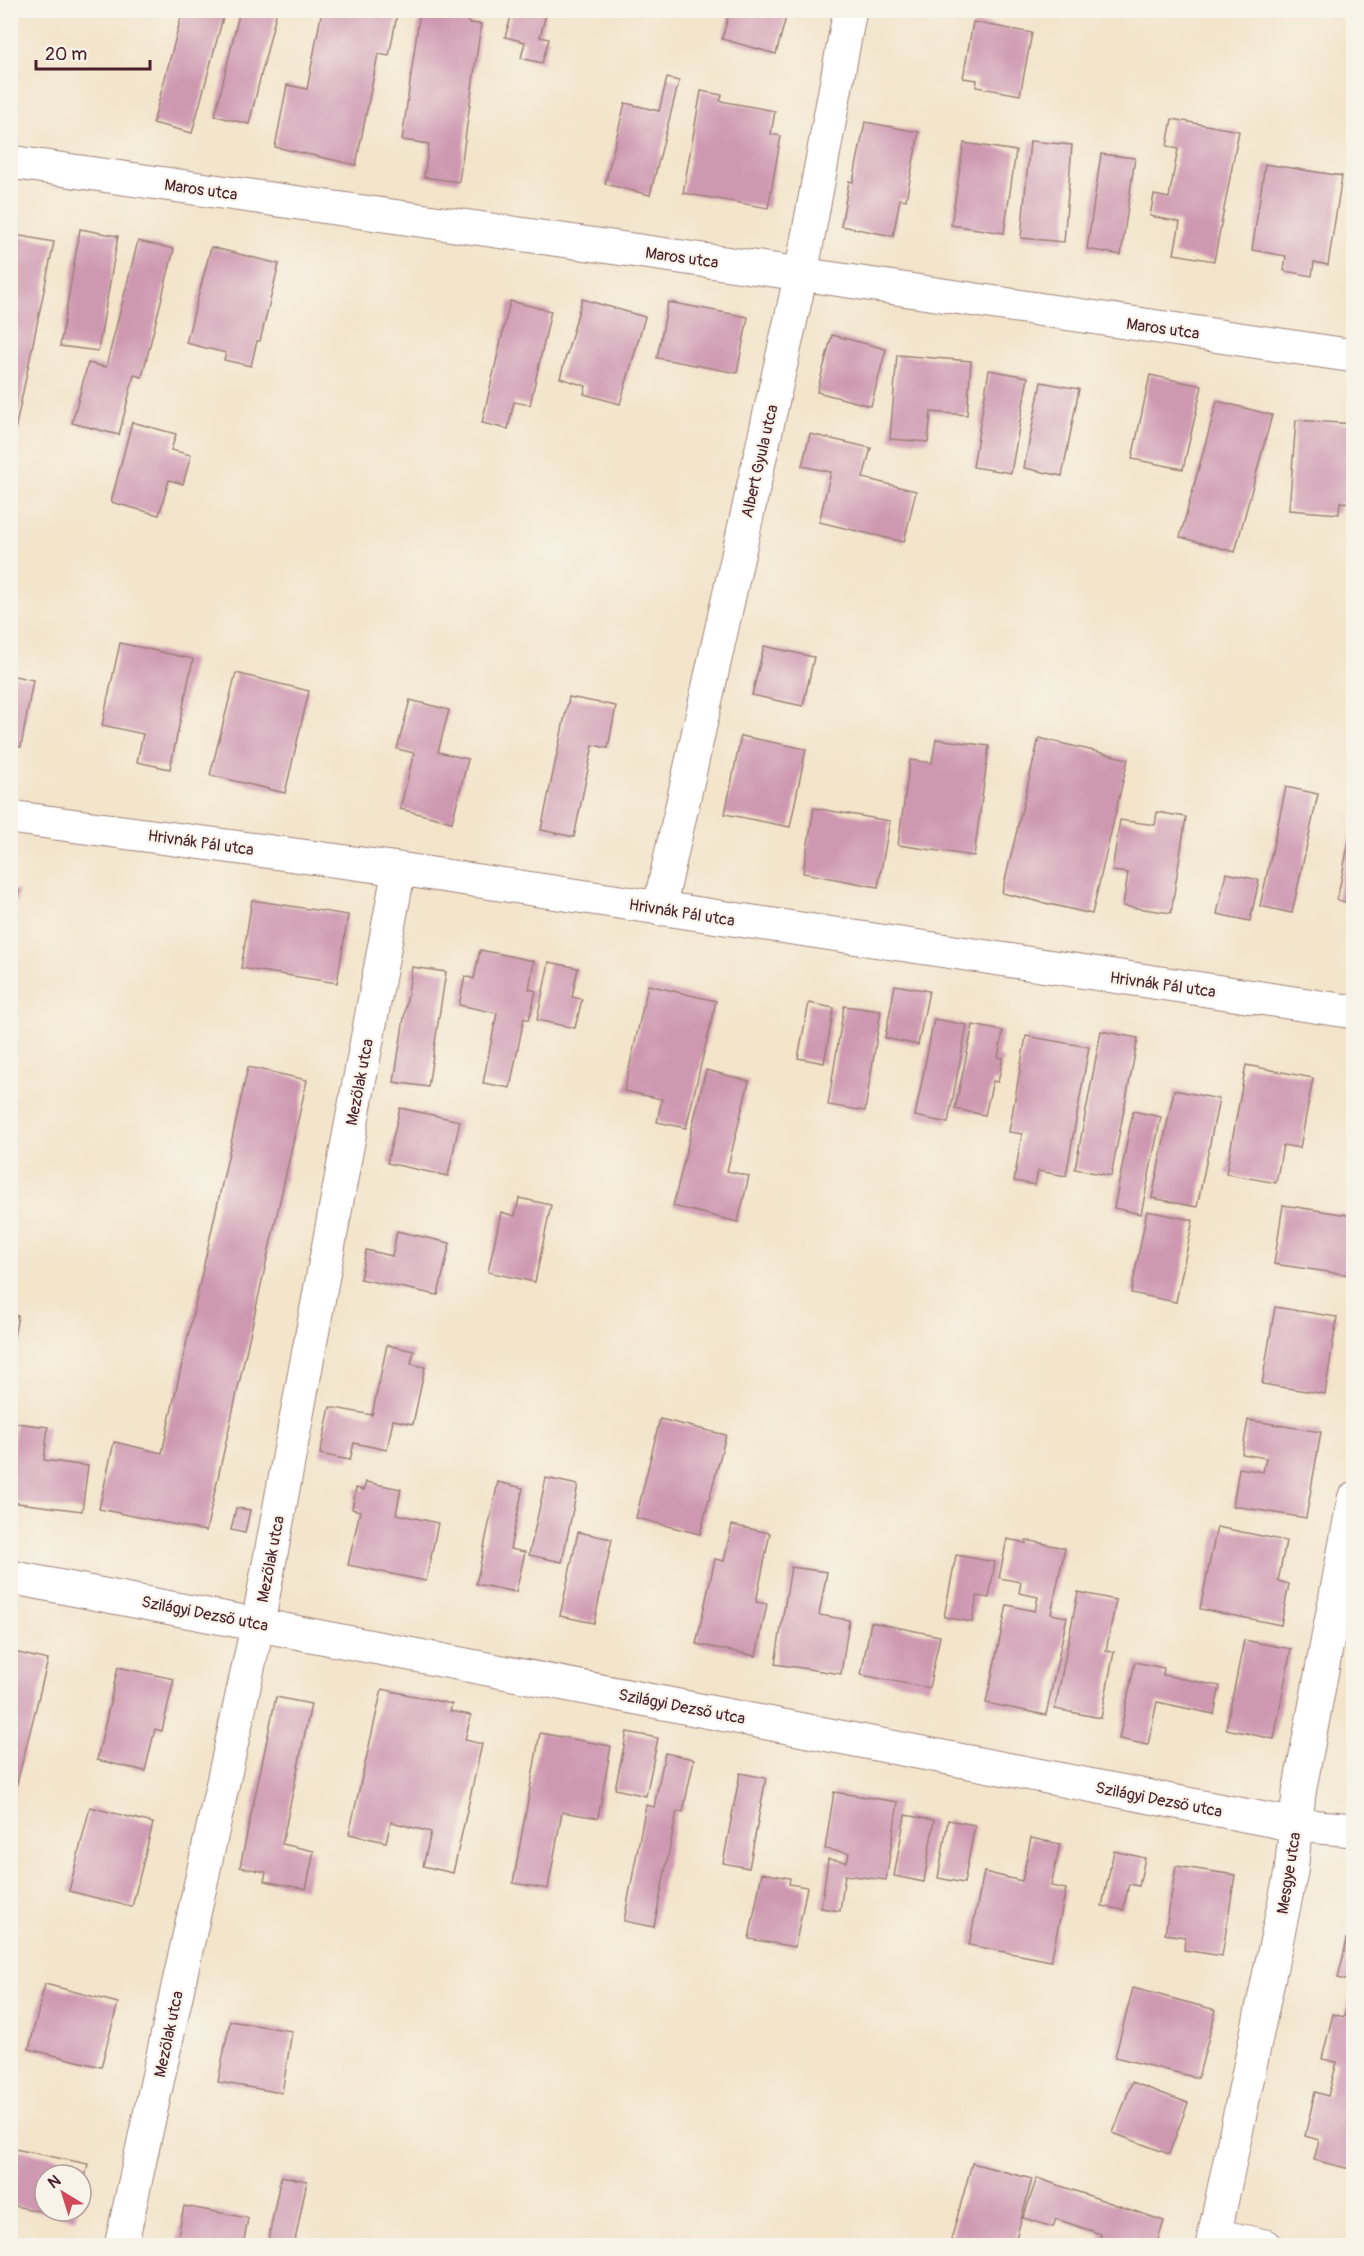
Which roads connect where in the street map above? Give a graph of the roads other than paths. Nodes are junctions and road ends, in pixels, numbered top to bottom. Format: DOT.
graph roads {
  1 [pos="850,10"];
  2 [pos="10,162"];
  3 [pos="801,274"];
  4 [pos="1353,356"];
  5 [pos="10,817"];
  6 [pos="399,869"];
  7 [pos="659,909"];
  8 [pos="1353,1012"];
  9 [pos="1353,1499"];
  10 [pos="10,1577"];
  11 [pos="258,1623"];
  12 [pos="1296,1825"];
  13 [pos="1353,1830"];
  14 [pos="1213,2240"];
  15 [pos="121,2246"];
  16 [pos="1264,2246"];
  1 -- 3 [label="street, Albert Gyula utca"];
  2 -- 3 [label="street, Maros utca"];
  3 -- 4 [label="street, Maros utca"];
  3 -- 7 [label="street, Albert Gyula utca"];
  5 -- 6 [label="street, Hrivnák Pál utca"];
  6 -- 7 [label="street, Hrivnák Pál utca"];
  6 -- 11 [label="street, Mezőlak utca"];
  7 -- 8 [label="street, Hrivnák Pál utca"];
  9 -- 12 [label="street, Mesgye utca"];
  10 -- 11 [label="street, Szilágyi Dezső utca"];
  11 -- 12 [label="street, Szilágyi Dezső utca"];
  11 -- 15 [label="street, Mezőlak utca"];
  12 -- 13 [label="street, Szilágyi Dezső utca"];
  12 -- 14 [label="street, Mesgye utca"];
  14 -- 16 [label="street"];
}
